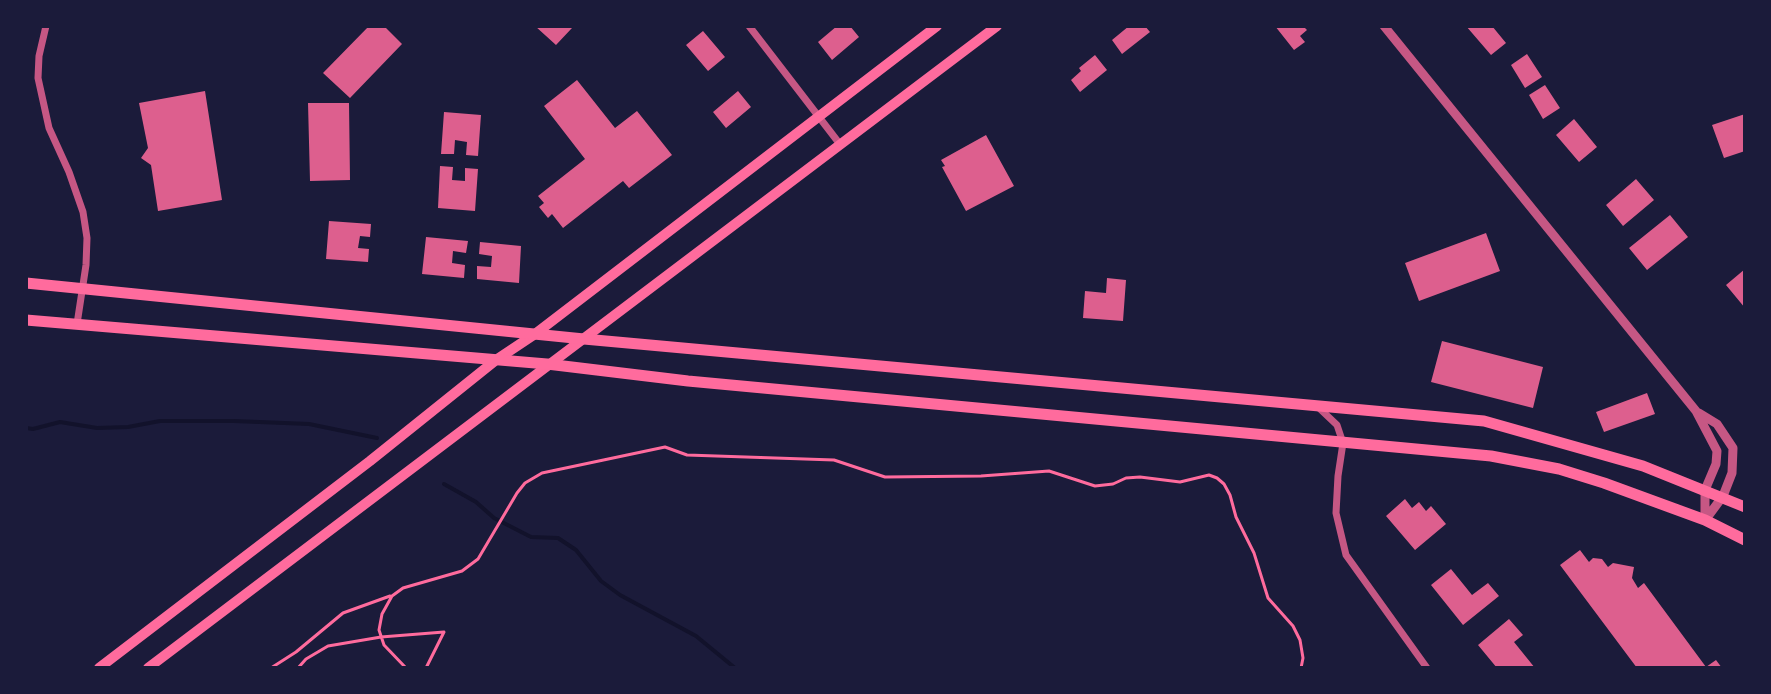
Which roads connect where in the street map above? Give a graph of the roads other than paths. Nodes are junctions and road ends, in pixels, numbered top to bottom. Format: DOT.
graph roads {
  1 [pos="46,26"];
  2 [pos="749,26"];
  3 [pos="937,26"];
  4 [pos="997,26"];
  5 [pos="1384,26"];
  6 [pos="819,117"];
  7 [pos="839,143"];
  8 [pos="26,283"];
  9 [pos="83,288"];
  10 [pos="26,320"];
  11 [pos="77,324"];
  12 [pos="535,334"];
  13 [pos="584,339"];
  14 [pos="496,360"];
  15 [pos="547,364"];
  16 [pos="1315,405"];
  17 [pos="1696,411"];
  18 [pos="1343,443"];
  19 [pos="1705,490"];
  20 [pos="1723,496"];
  21 [pos="1745,507"];
  22 [pos="1705,520"];
  23 [pos="1745,540"];
  24 [pos="99,668"];
  25 [pos="148,668"];
  26 [pos="1427,668"];
  1 -- 9 [label="street"];
  2 -- 6 [label="street"];
  3 -- 6 [label="main road"];
  4 -- 7 [label="main road"];
  5 -- 17 [label="street"];
  6 -- 7 [label="street"];
  6 -- 12 [label="main road"];
  7 -- 13 [label="main road"];
  8 -- 9 [label="main road"];
  9 -- 11 [label="street"];
  9 -- 12 [label="main road"];
  10 -- 11 [label="main road"];
  11 -- 14 [label="main road"];
  12 -- 13 [label="main road"];
  12 -- 14 [label="main road"];
  13 -- 15 [label="main road"];
  13 -- 16 [label="main road"];
  14 -- 15 [label="main road"];
  14 -- 24 [label="main road"];
  15 -- 18 [label="main road"];
  15 -- 25 [label="main road"];
  16 -- 18 [label="street"];
  16 -- 19 [label="main road"];
  17 -- 19 [label="street"];
  17 -- 20 [label="street"];
  18 -- 22 [label="main road"];
  18 -- 26 [label="street"];
  19 -- 20 [label="main road"];
  19 -- 22 [label="street"];
  20 -- 21 [label="main road"];
  20 -- 22 [label="street"];
  22 -- 23 [label="main road"];
}
